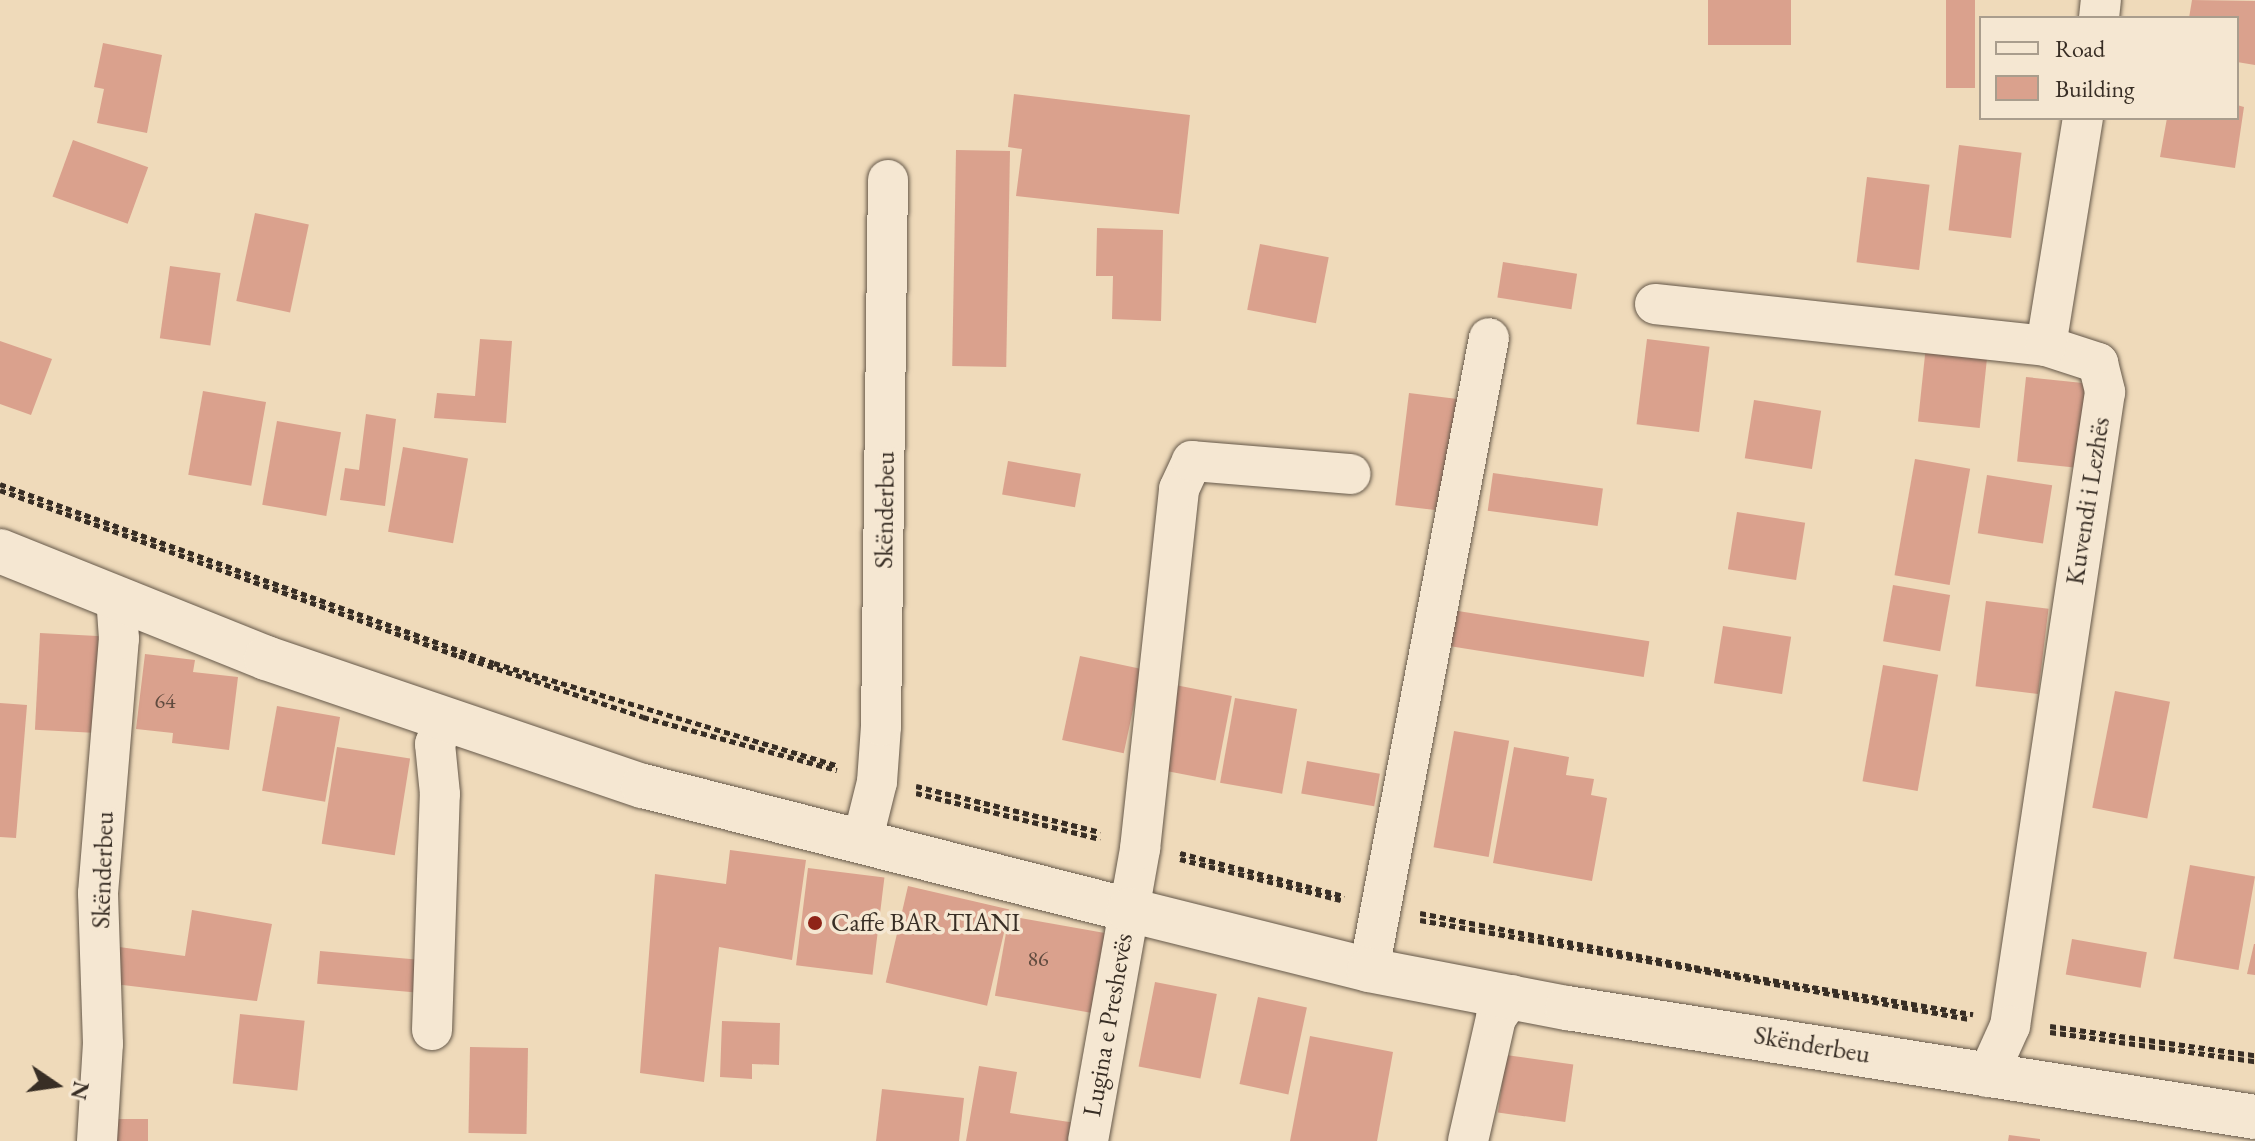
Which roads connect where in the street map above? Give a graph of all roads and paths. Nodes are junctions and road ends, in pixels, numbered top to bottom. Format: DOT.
graph roads {
  1 [pos="2083,120"];
  2 [pos="888,180"];
  3 [pos="1655,304"];
  4 [pos="1489,338"];
  5 [pos="2046,346"];
  6 [pos="1350,474"];
  7 [pos="0,551"];
  8 [pos="116,600"];
  9 [pos="445,719"];
  10 [pos="863,838"];
  11 [pos="1129,910"];
  12 [pos="1369,970"];
  13 [pos="1512,995"];
  14 [pos="432,1030"];
  15 [pos="1987,1077"];
  16 [pos="2255,1117"];
  17 [pos="97,1141"];
  18 [pos="1088,1141"];
  19 [pos="1468,1141"];
  1 -- 5 [label="street"];
  2 -- 10 [label="street, Skënderbeu"];
  3 -- 5 [label="street, Kuvendi i Lezhës"];
  4 -- 12 [label="street"];
  5 -- 15 [label="street, Kuvendi i Lezhës"];
  6 -- 11 [label="street, Lugina e Preshevës"];
  7 -- 8 [label="main road, Skënderbeu"];
  8 -- 9 [label="main road, Skënderbeu"];
  8 -- 17 [label="street, Skënderbeu"];
  9 -- 10 [label="main road, Skënderbeu"];
  9 -- 14 [label="street"];
  10 -- 11 [label="main road, Skënderbeu"];
  11 -- 12 [label="main road, Skënderbeu"];
  11 -- 18 [label="street, Lugina e Preshevës"];
  12 -- 13 [label="main road, Skënderbeu"];
  13 -- 15 [label="main road, Skënderbeu"];
  13 -- 19 [label="street"];
  15 -- 16 [label="main road, Skënderbeu"];
}
